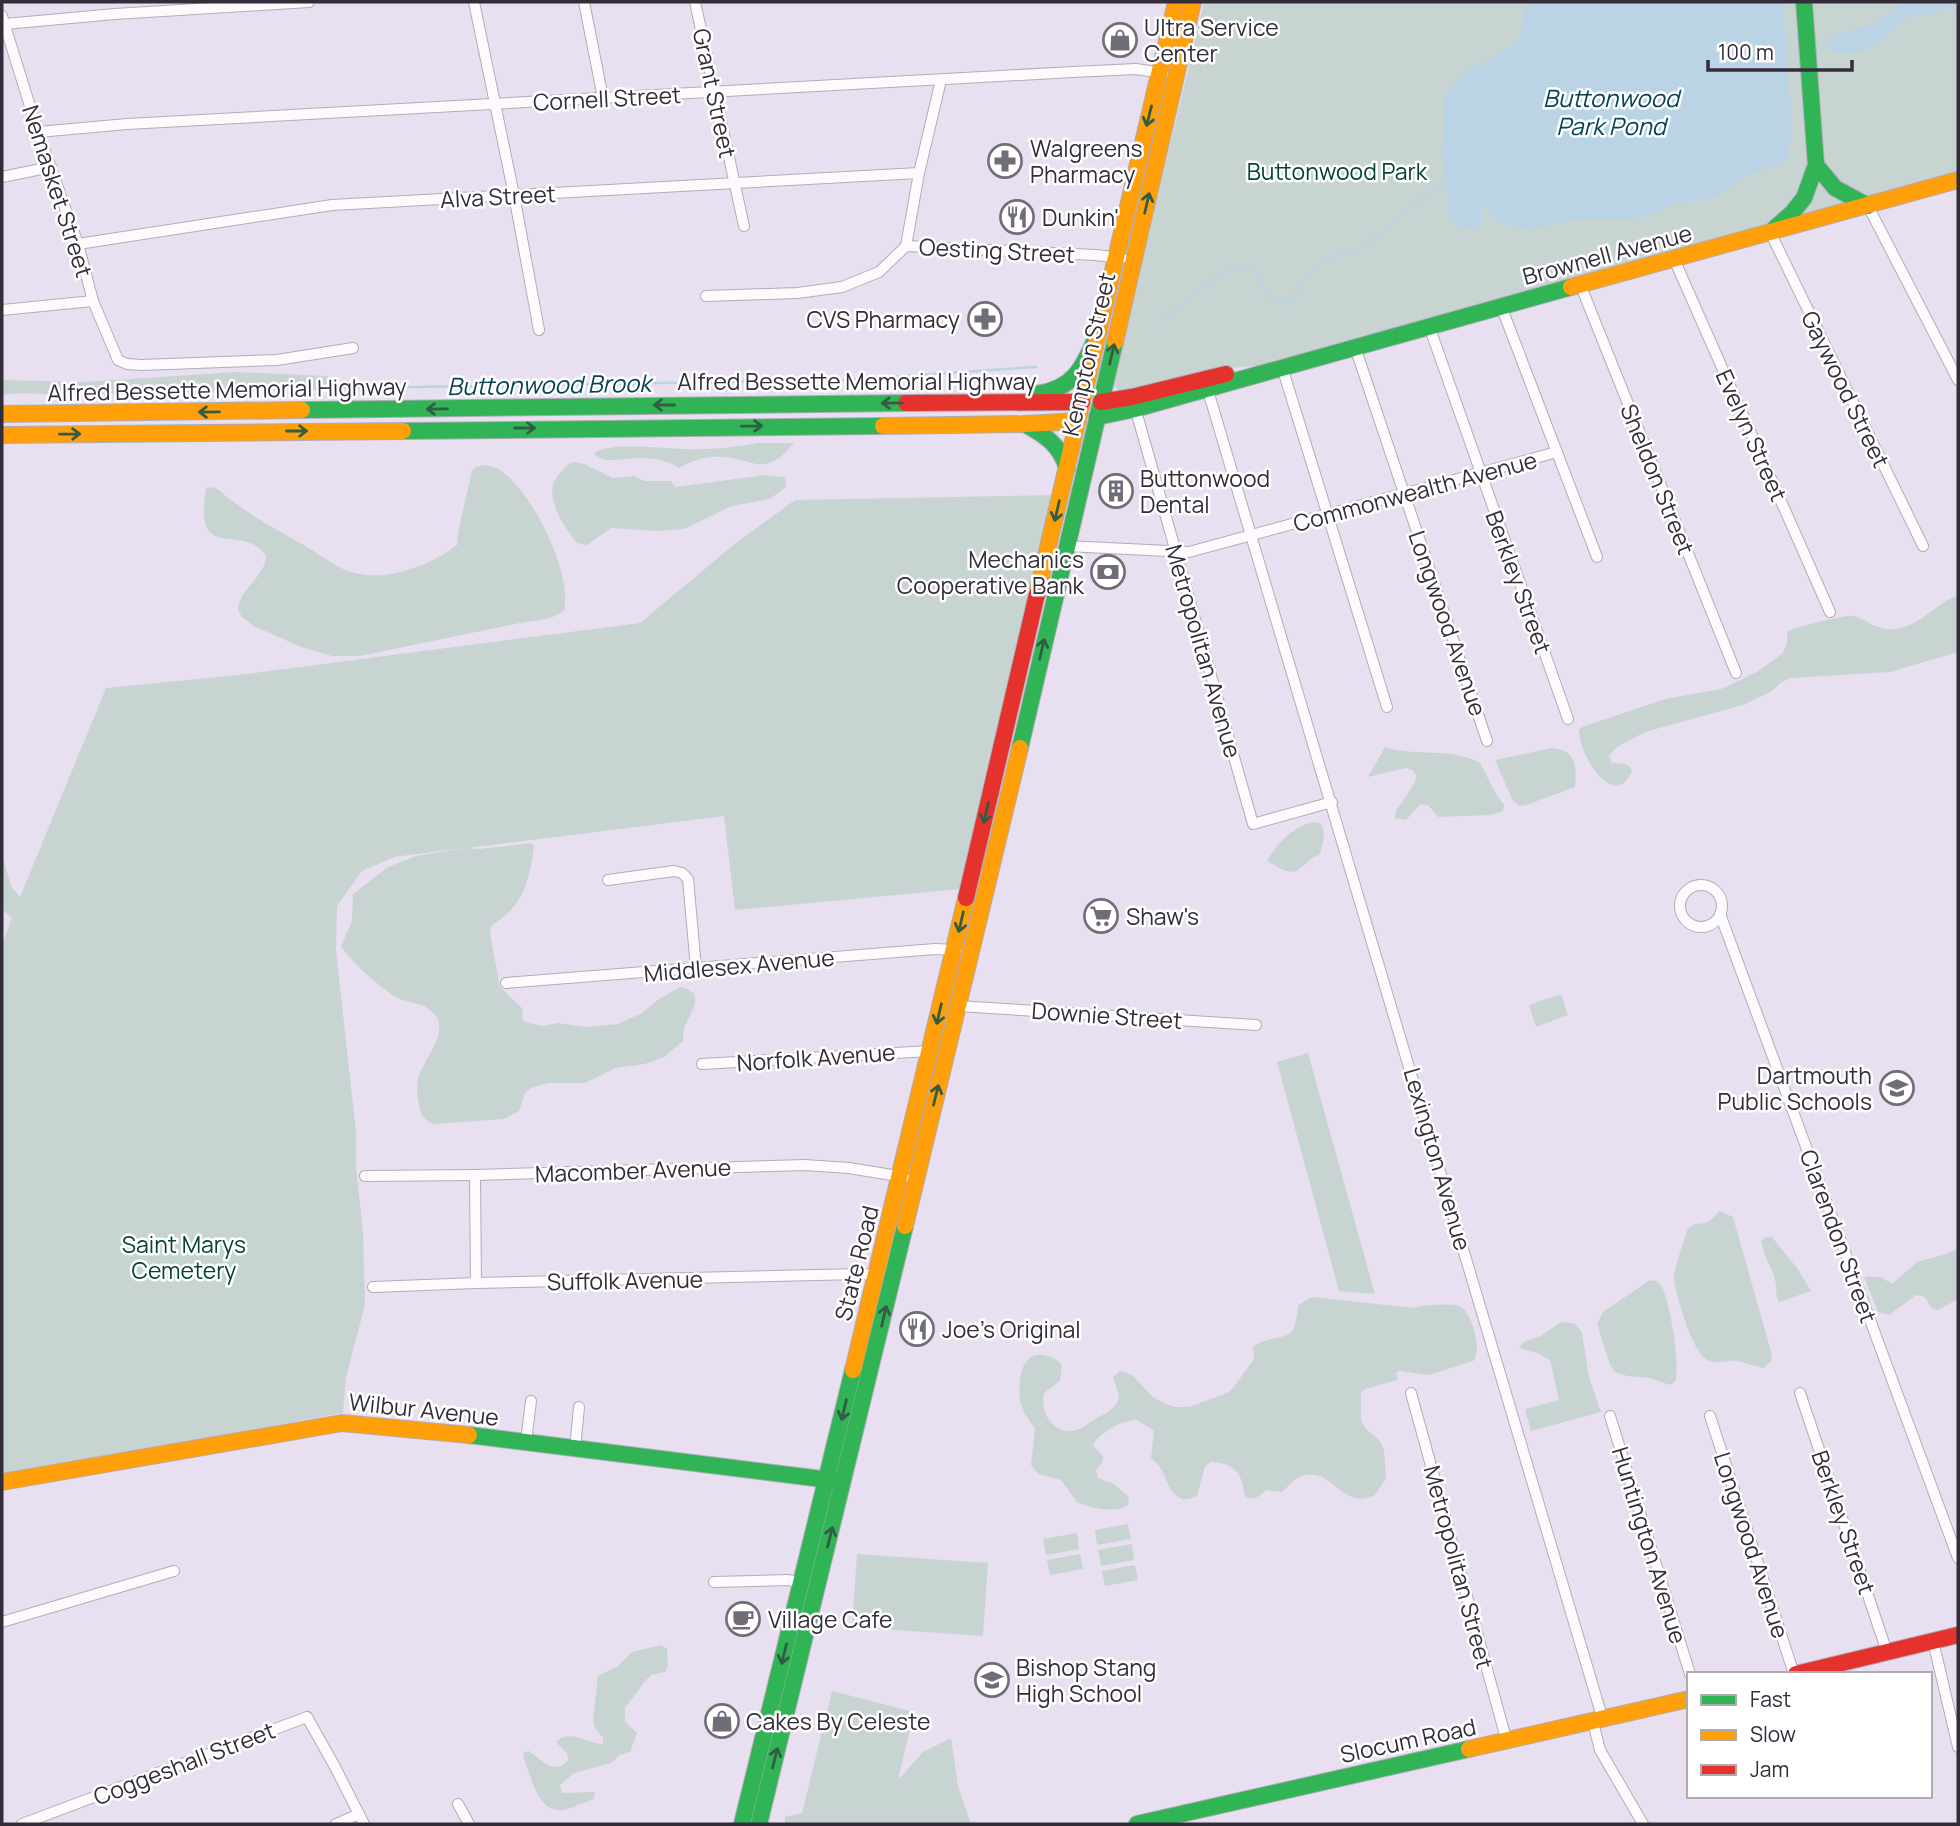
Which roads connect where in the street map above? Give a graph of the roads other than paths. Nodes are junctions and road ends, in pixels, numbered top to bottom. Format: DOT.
graph roads {
  1 [pos="309,2"];
  2 [pos="474,2"];
  3 [pos="584,2"];
  4 [pos="695,2"];
  5 [pos="1170,2"];
  6 [pos="1176,2"];
  7 [pos="1193,2"];
  8 [pos="1804,2"];
  9 [pos="3,20"];
  10 [pos="1171,23"];
  11 [pos="1160,72"];
  12 [pos="1176,75"];
  13 [pos="941,80"];
  14 [pos="715,92"];
  15 [pos="603,98"];
  16 [pos="494,105"];
  17 [pos="38,132"];
  18 [pos="1816,164"];
  19 [pos="51,167"];
  20 [pos="919,173"];
  21 [pos="2,177"];
  22 [pos="1958,180"];
  23 [pos="735,185"];
  24 [pos="514,195"];
  25 [pos="1868,206"];
  26 [pos="744,226"];
  27 [pos="1770,232"];
  28 [pos="78,244"];
  29 [pos="906,246"];
  30 [pos="1116,257"];
  31 [pos="1674,259"];
  32 [pos="1133,261"];
  33 [pos="1580,285"];
  34 [pos="706,296"];
  35 [pos="93,301"];
  36 [pos="1501,306"];
  37 [pos="2,310"];
  38 [pos="1429,326"];
  39 [pos="539,330"];
  40 [pos="1099,331"];
  41 [pos="1355,346"];
  42 [pos="353,348"];
  43 [pos="1274,369"];
  44 [pos="1958,380"];
  45 [pos="1206,383"];
  46 [pos="1082,402"];
  47 [pos="926,403"];
  48 [pos="1133,403"];
  49 [pos="1099,409"];
  50 [pos="2,414"];
  51 [pos="1077,421"];
  52 [pos="1025,424"];
  53 [pos="2,435"];
  54 [pos="1556,452"];
  55 [pos="1066,468"];
  56 [pos="1481,472"];
  57 [pos="1404,494"];
  58 [pos="1328,514"];
  59 [pos="1252,535"];
  60 [pos="1066,546"];
  61 [pos="1923,546"];
  62 [pos="1177,552"];
  63 [pos="1597,557"];
  64 [pos="1830,612"];
  65 [pos="1736,673"];
  66 [pos="1387,707"];
  67 [pos="1010,712"];
  68 [pos="1027,716"];
  69 [pos="1568,719"];
  70 [pos="1487,741"];
  71 [pos="1332,802"];
  72 [pos="608,880"];
  73 [pos="1720,914"];
  74 [pos="962,951"];
  75 [pos="696,968"];
  76 [pos="506,983"];
  77 [pos="958,1006"];
  78 [pos="1256,1025"];
  79 [pos="930,1051"];
  80 [pos="702,1064"];
  81 [pos="475,1175"];
  82 [pos="365,1176"];
  83 [pos="908,1178"];
  84 [pos="876,1275"];
  85 [pos="476,1283"];
  86 [pos="373,1287"];
  87 [pos="1411,1393"];
  88 [pos="1800,1393"];
  89 [pos="531,1401"];
  90 [pos="579,1407"];
  91 [pos="1611,1416"];
  92 [pos="1710,1416"];
  93 [pos="526,1442"];
  94 [pos="575,1449"];
  95 [pos="835,1481"];
  96 [pos="2,1482"];
  97 [pos="1958,1558"];
  98 [pos="174,1571"];
  99 [pos="714,1582"];
  100 [pos="802,1582"];
  101 [pos="2,1622"];
  102 [pos="1958,1635"];
  103 [pos="1933,1641"];
  104 [pos="1888,1652"];
  105 [pos="1689,1672"];
  106 [pos="1794,1672"];
  107 [pos="1803,1672"];
  108 [pos="1687,1699"];
  109 [pos="1598,1721"];
  110 [pos="1507,1742"];
  111 [pos="1958,1747"];
  112 [pos="457,1804"];
  113 [pos="361,1819"];
  114 [pos="22,1824"];
  115 [pos="336,1824"];
  116 [pos="469,1824"];
  117 [pos="742,1824"];
  118 [pos="759,1824"];
  119 [pos="1137,1824"];
  120 [pos="1643,1824"];
  1 -- 9 [label="street"];
  2 -- 16 [label="street"];
  3 -- 15 [label="street"];
  4 -- 14 [label="street, Grant Street"];
  5 -- 10 [label="main road"];
  6 -- 10 [label="main road, Kempton Street"];
  7 -- 12 [label="main road, Kempton Street"];
  8 -- 18 [label="main road"];
  9 -- 17 [label="street, Nemasket Street"];
  10 -- 11 [label="main road, Kempton Street"];
  11 -- 12 [label="street, Cornell Street"];
  11 -- 13 [label="street, Cornell Street"];
  11 -- 30 [label="main road, Kempton Street, one-way"];
  32 -- 12 [label="main road, Kempton Street, one-way"];
  13 -- 14 [label="street, Cornell Street"];
  13 -- 20 [label="street"];
  14 -- 15 [label="street, Cornell Street"];
  14 -- 23 [label="street, Grant Street"];
  15 -- 16 [label="street, Cornell Street"];
  16 -- 17 [label="street, Cornell Street"];
  16 -- 24 [label="street"];
  17 -- 19 [label="street, Nemasket Street"];
  18 -- 25 [label="main road"];
  18 -- 27 [label="main road"];
  19 -- 21 [label="street"];
  19 -- 28 [label="street, Nemasket Street"];
  20 -- 23 [label="street, Alva Street"];
  20 -- 29 [label="street"];
  22 -- 25 [label="main road, Brownell Avenue"];
  23 -- 24 [label="street, Alva Street"];
  23 -- 26 [label="street, Grant Street"];
  24 -- 28 [label="street, Alva Street"];
  24 -- 39 [label="street"];
  25 -- 27 [label="main road, Brownell Avenue"];
  25 -- 44 [label="street"];
  27 -- 31 [label="main road, Brownell Avenue"];
  27 -- 61 [label="street, Gaywood Street"];
  28 -- 35 [label="street, Nemasket Street"];
  29 -- 30 [label="street, Oesting Street"];
  29 -- 34 [label="street, Oesting Street"];
  30 -- 32 [label="street, Oesting Street"];
  30 -- 40 [label="main road, Kempton Street"];
  31 -- 33 [label="main road, Brownell Avenue"];
  31 -- 64 [label="street, Evelyn Street"];
  49 -- 32 [label="main road, Kempton Street, one-way"];
  33 -- 36 [label="main road, Brownell Avenue"];
  33 -- 65 [label="street, Sheldon Street"];
  35 -- 37 [label="street"];
  35 -- 42 [label="street, Nemasket Street"];
  36 -- 38 [label="main road, Brownell Avenue"];
  36 -- 54 [label="street"];
  38 -- 41 [label="main road, Brownell Avenue"];
  38 -- 56 [label="street, Berkley Street"];
  40 -- 46 [label="main road, Kempton Street"];
  40 -- 47 [label="main road"];
  41 -- 43 [label="main road, Brownell Avenue"];
  41 -- 57 [label="street, Longwood Avenue"];
  43 -- 45 [label="main road, Brownell Avenue"];
  43 -- 58 [label="street"];
  45 -- 48 [label="main road, Brownell Avenue"];
  45 -- 59 [label="street, Lexington Avenue"];
  46 -- 47 [label="main road, Alfred Bessette Memorial Highway"];
  46 -- 49 [label="main road, Brownell Avenue"];
  46 -- 51 [label="main road, Kempton Street"];
  47 -- 50 [label="main road, Alfred Bessette Memorial Highway, one-way"];
  48 -- 49 [label="main road, Brownell Avenue"];
  48 -- 62 [label="street, Metropolitan Avenue"];
  49 -- 51 [label="main road, Brownell Avenue"];
  49 -- 60 [label="main road, Kempton Street"];
  51 -- 52 [label="main road, Alfred Bessette Memorial Highway"];
  51 -- 55 [label="main road, Kempton Street"];
  53 -- 52 [label="main road, Alfred Bessette Memorial Highway, one-way"];
  52 -- 55 [label="main road"];
  54 -- 56 [label="street, Commonwealth Avenue"];
  54 -- 63 [label="street"];
  55 -- 67 [label="main road, Kempton Street, one-way"];
  56 -- 57 [label="street, Commonwealth Avenue"];
  56 -- 69 [label="street, Berkley Street"];
  57 -- 58 [label="street, Commonwealth Avenue"];
  57 -- 70 [label="street, Longwood Avenue"];
  58 -- 59 [label="street, Commonwealth Avenue"];
  58 -- 66 [label="street"];
  59 -- 62 [label="street, Commonwealth Avenue"];
  59 -- 71 [label="street, Lexington Avenue"];
  60 -- 62 [label="street, Commonwealth Avenue"];
  68 -- 60 [label="main road, Kempton Street, one-way"];
  62 -- 71 [label="street, Metropolitan Avenue"];
  67 -- 68 [label="main road"];
  67 -- 74 [label="main road, State Road, one-way"];
  68 -- 74 [label="main road, State Road"];
  71 -- 109 [label="street, Lexington Avenue"];
  72 -- 75 [label="street"];
  73 -- 97 [label="street, Clarendon Street"];
  74 -- 75 [label="street, Middlesex Avenue"];
  74 -- 77 [label="main road, State Road"];
  74 -- 79 [label="main road, State Road, one-way"];
  75 -- 76 [label="street, Middlesex Avenue"];
  77 -- 78 [label="street, Downie Street"];
  83 -- 77 [label="main road, State Road, one-way"];
  79 -- 80 [label="street, Norfolk Avenue"];
  79 -- 83 [label="main road, State Road"];
  81 -- 82 [label="street, Macomber Avenue"];
  81 -- 83 [label="street, Macomber Avenue"];
  81 -- 85 [label="street"];
  83 -- 84 [label="main road, State Road"];
  95 -- 83 [label="main road, State Road, one-way"];
  84 -- 85 [label="street, Suffolk Avenue"];
  84 -- 95 [label="main road, State Road, one-way"];
  85 -- 86 [label="street, Suffolk Avenue"];
  87 -- 110 [label="street, Metropolitan Street"];
  88 -- 104 [label="street, Berkley Street"];
  89 -- 93 [label="street"];
  90 -- 94 [label="street"];
  91 -- 105 [label="street, Huntington Avenue"];
  92 -- 106 [label="street, Longwood Avenue"];
  93 -- 94 [label="main road, Wilbur Avenue"];
  93 -- 96 [label="main road, Wilbur Avenue"];
  94 -- 95 [label="main road, Wilbur Avenue"];
  95 -- 100 [label="main road, State Road"];
  118 -- 95 [label="main road, State Road, one-way"];
  98 -- 101 [label="street"];
  99 -- 100 [label="street"];
  100 -- 117 [label="main road, State Road, one-way"];
  102 -- 103 [label="main road"];
  103 -- 104 [label="main road"];
  103 -- 111 [label="street"];
  104 -- 107 [label="main road"];
  108 -- 109 [label="main road, Slocum Road"];
  109 -- 110 [label="main road, Slocum Road"];
  109 -- 120 [label="street, Lexington Avenue"];
  110 -- 119 [label="main road, Slocum Road"];
  112 -- 116 [label="street"];
  113 -- 114 [label="street, Coggeshall Street"];
  113 -- 115 [label="street"];
}
